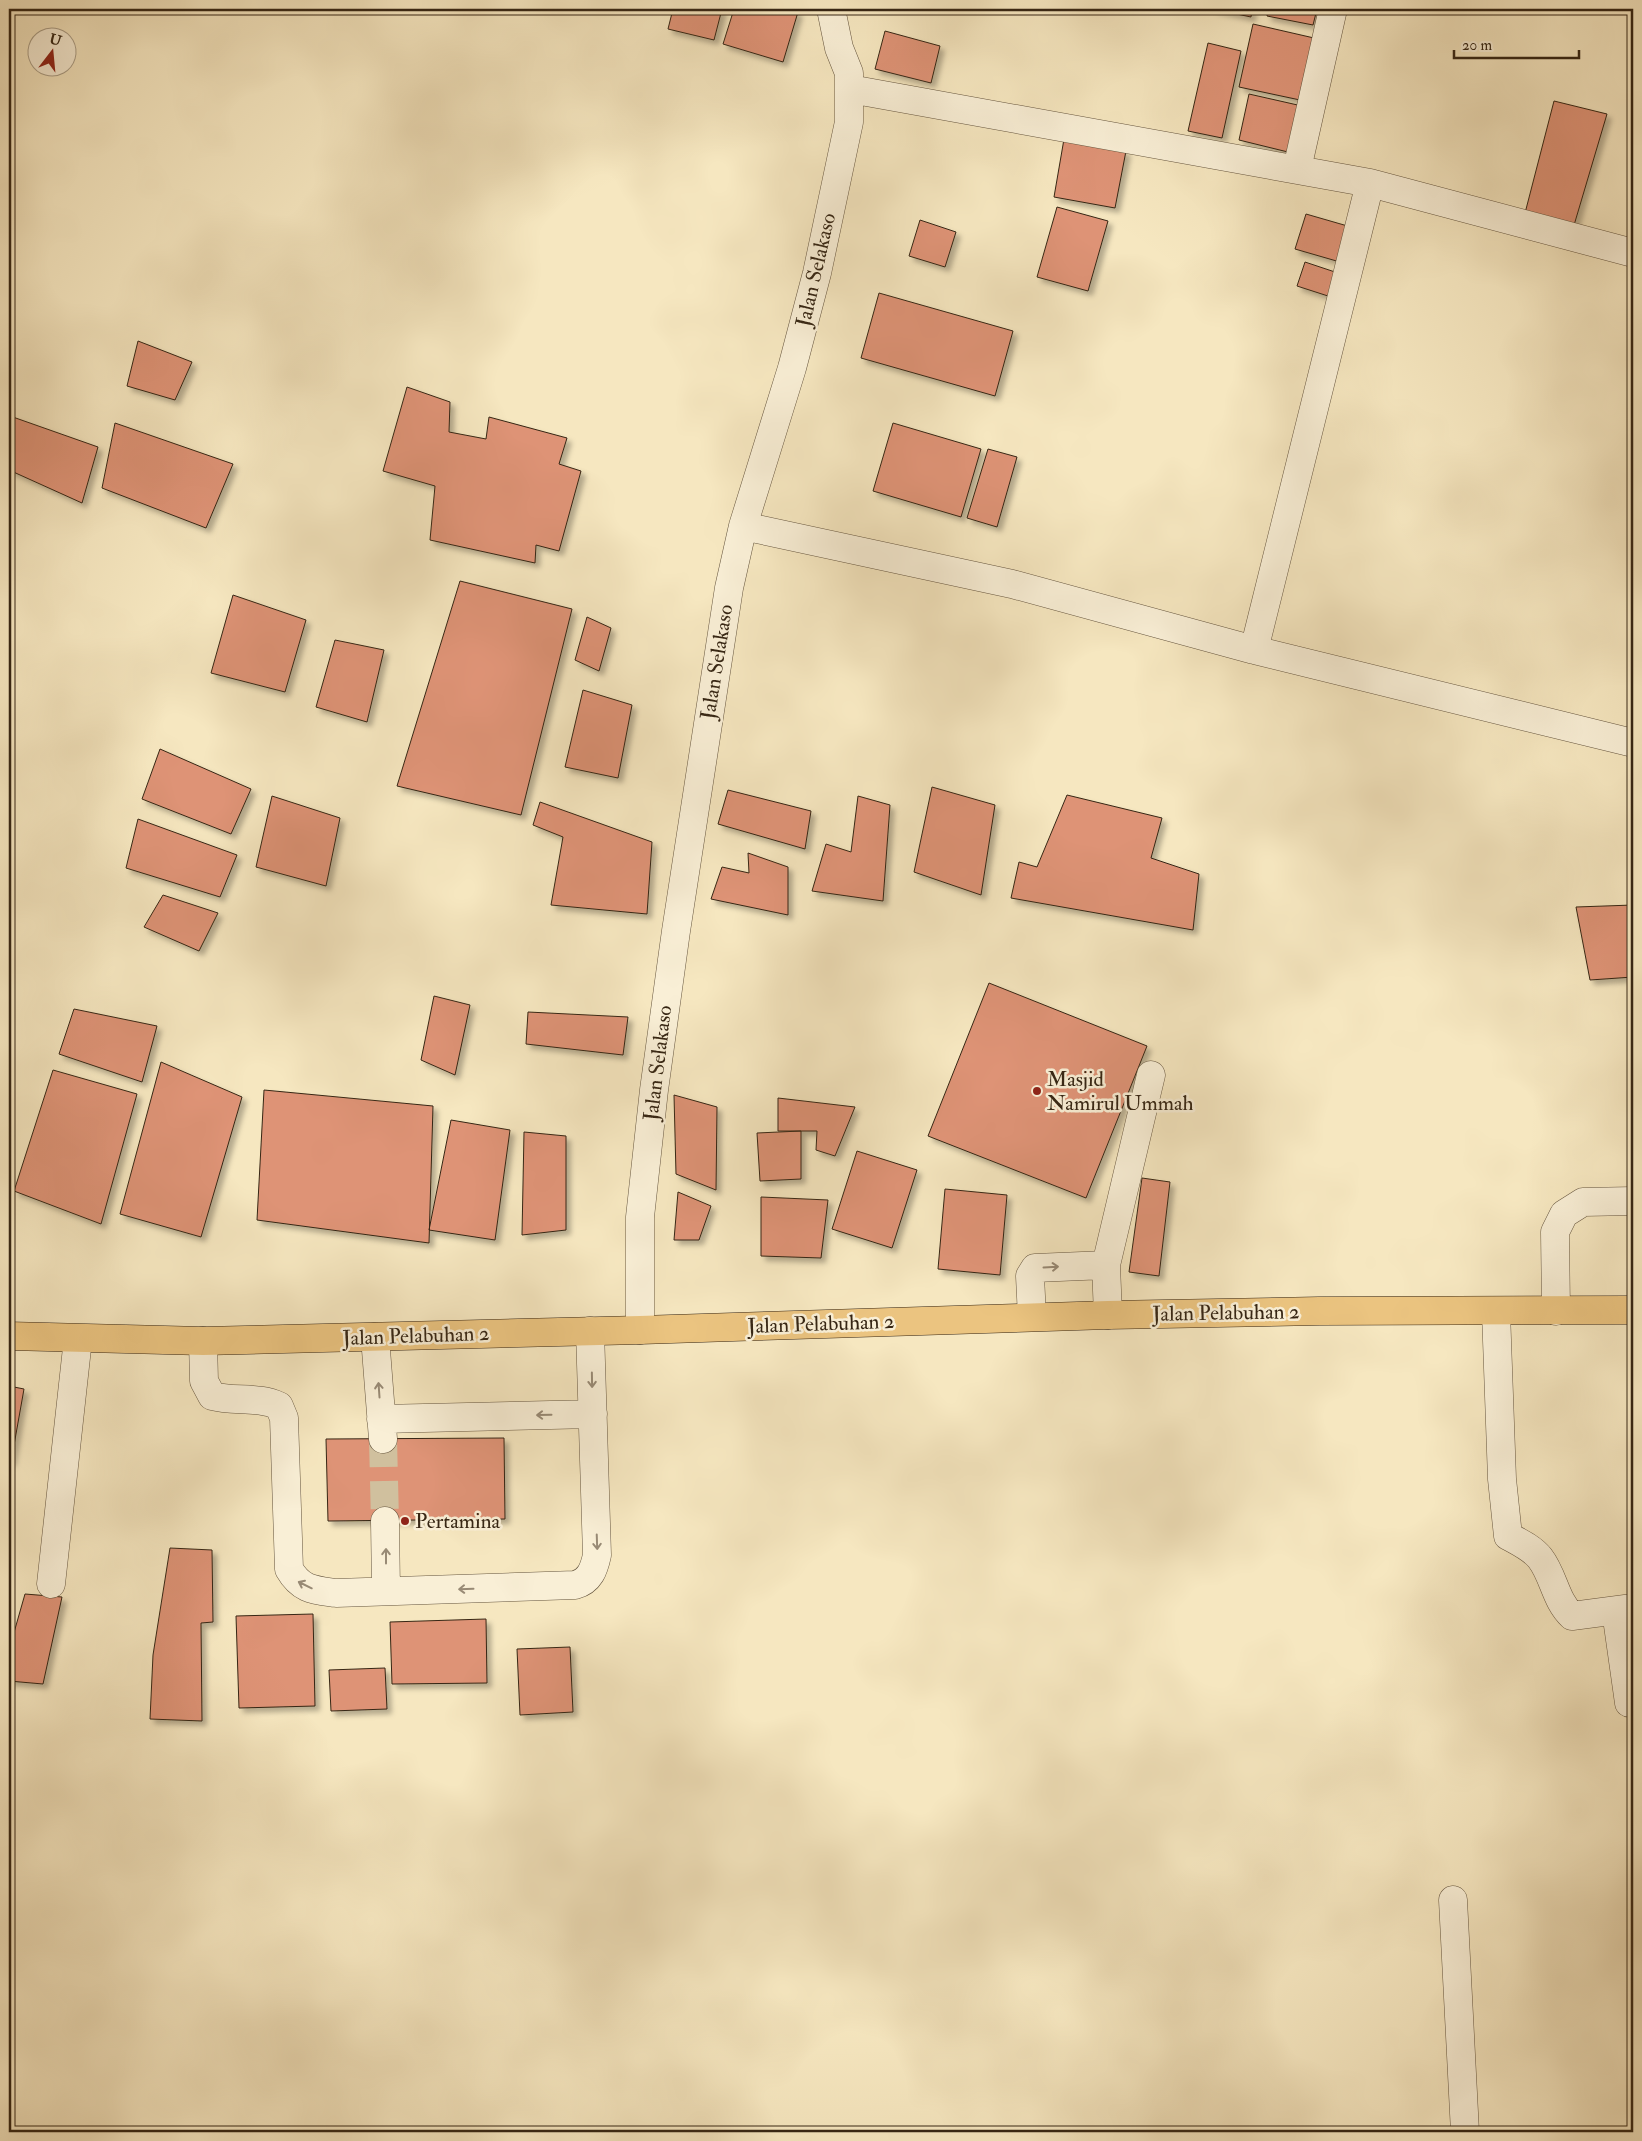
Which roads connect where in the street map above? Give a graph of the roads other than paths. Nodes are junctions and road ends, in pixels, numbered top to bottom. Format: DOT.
graph roads {
  1 [pos="831,9"];
  2 [pos="1332,9"];
  3 [pos="850,89"];
  4 [pos="1297,169"];
  5 [pos="1370,183"];
  6 [pos="1633,253"];
  7 [pos="743,526"];
  8 [pos="1254,650"];
  9 [pos="1633,743"];
  10 [pos="1151,1075"];
  11 [pos="1633,1201"];
  12 [pos="1106,1265"];
  13 [pos="1633,1310"];
  14 [pos="1556,1311"];
  15 [pos="1496,1312"];
  16 [pos="1108,1315"];
  17 [pos="1032,1317"];
  18 [pos="640,1330"];
  19 [pos="590,1331"];
  20 [pos="9,1336"];
  21 [pos="375,1337"];
  22 [pos="78,1339"];
  23 [pos="203,1341"];
  24 [pos="593,1414"];
  25 [pos="385,1521"];
  26 [pos="51,1584"];
  27 [pos="386,1592"];
  28 [pos="1624,1610"];
  29 [pos="1629,1702"];
  30 [pos="1453,1900"];
  31 [pos="1465,2132"];
  1 -- 3 [label="street, Jalan Selakaso"];
  2 -- 4 [label="street"];
  3 -- 4 [label="street"];
  3 -- 7 [label="street, Jalan Selakaso"];
  4 -- 5 [label="street"];
  5 -- 6 [label="street"];
  5 -- 8 [label="street"];
  7 -- 8 [label="street"];
  7 -- 18 [label="street, Jalan Selakaso"];
  8 -- 9 [label="street"];
  10 -- 12 [label="street"];
  11 -- 14 [label="street"];
  12 -- 16 [label="street"];
  17 -- 12 [label="street, one-way"];
  13 -- 14 [label="main road, Jalan Pelabuhan 2"];
  14 -- 15 [label="main road, Jalan Pelabuhan 2"];
  15 -- 16 [label="main road, Jalan Pelabuhan 2"];
  15 -- 28 [label="street"];
  16 -- 17 [label="main road, Jalan Pelabuhan 2"];
  17 -- 18 [label="main road, Jalan Pelabuhan 2"];
  18 -- 19 [label="main road, Jalan Pelabuhan 2"];
  19 -- 21 [label="main road, Jalan Pelabuhan 2"];
  19 -- 24 [label="street, one-way"];
  20 -- 22 [label="main road, Jalan Pelabuhan 2"];
  21 -- 23 [label="main road, Jalan Pelabuhan 2"];
  24 -- 21 [label="street, one-way"];
  22 -- 23 [label="main road, Jalan Pelabuhan 2"];
  22 -- 26 [label="street"];
  27 -- 23 [label="street, one-way"];
  24 -- 27 [label="street, one-way"];
  27 -- 25 [label="street, one-way"];
  28 -- 29 [label="street"];
  30 -- 31 [label="street"];
}
